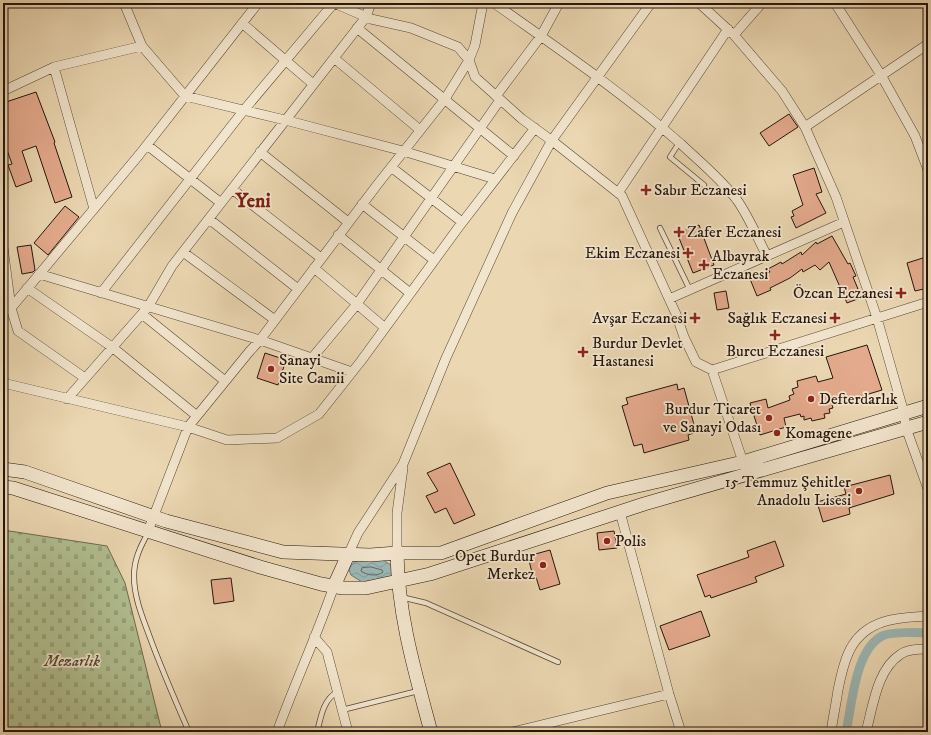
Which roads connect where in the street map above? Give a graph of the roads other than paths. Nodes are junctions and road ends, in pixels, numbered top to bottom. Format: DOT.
graph roads {
  1 [pos="124,3"];
  2 [pos="258,3"];
  3 [pos="334,3"];
  4 [pos="371,3"];
  5 [pos="483,3"];
  6 [pos="494,3"];
  7 [pos="559,3"];
  8 [pos="651,3"];
  9 [pos="700,3"];
  10 [pos="762,3"];
  11 [pos="835,3"];
  12 [pos="366,17"];
  13 [pos="242,23"];
  14 [pos="357,28"];
  15 [pos="731,32"];
  16 [pos="541,36"];
  17 [pos="928,44"];
  18 [pos="142,46"];
  19 [pos="334,58"];
  20 [pos="469,60"];
  21 [pos="285,61"];
  22 [pos="54,67"];
  23 [pos="881,75"];
  24 [pos="598,77"];
  25 [pos="313,84"];
  26 [pos="3,91"];
  27 [pos="185,96"];
  28 [pos="498,98"];
  29 [pos="445,99"];
  30 [pos="244,110"];
  31 [pos="286,120"];
  32 [pos="662,127"];
  33 [pos="805,127"];
  34 [pos="480,128"];
  35 [pos="535,128"];
  36 [pos="420,130"];
  37 [pos="552,140"];
  38 [pos="680,143"];
  39 [pos="147,145"];
  40 [pos="403,151"];
  41 [pos="260,152"];
  42 [pos="514,156"];
  43 [pos="453,166"];
  44 [pos="391,167"];
  45 [pos="928,170"];
  46 [pos="190,178"];
  47 [pos="496,179"];
  48 [pos="704,185"];
  49 [pos="232,189"];
  50 [pos="618,193"];
  51 [pos="430,198"];
  52 [pos="221,203"];
  53 [pos="362,204"];
  54 [pos="94,209"];
  55 [pos="209,219"];
  56 [pos="348,222"];
  57 [pos="462,222"];
  58 [pos="844,222"];
  59 [pos="660,228"];
  60 [pos="338,236"];
  61 [pos="404,237"];
  62 [pos="3,247"];
  63 [pos="183,252"];
  64 [pos="767,256"];
  65 [pos="321,258"];
  66 [pos="434,260"];
  67 [pos="314,268"];
  68 [pos="381,270"];
  69 [pos="39,274"];
  70 [pos="27,288"];
  71 [pos="298,289"];
  72 [pos="690,290"];
  73 [pos="101,293"];
  74 [pos="410,294"];
  75 [pos="669,299"];
  76 [pos="928,302"];
  77 [pos="357,304"];
  78 [pos="11,308"];
  79 [pos="145,310"];
  80 [pos="877,318"];
  81 [pos="275,320"];
  82 [pos="385,328"];
  83 [pos="260,340"];
  84 [pos="112,347"];
  85 [pos="312,358"];
  86 [pos="712,370"];
  87 [pos="352,372"];
  88 [pos="85,378"];
  89 [pos="225,381"];
  90 [pos="3,384"];
  91 [pos="67,398"];
  92 [pos="928,406"];
  93 [pos="904,413"];
  94 [pos="197,416"];
  95 [pos="928,422"];
  96 [pos="188,427"];
  97 [pos="906,428"];
  98 [pos="743,462"];
  99 [pos="403,464"];
  100 [pos="3,469"];
  101 [pos="3,487"];
  102 [pos="928,489"];
  103 [pos="620,512"];
  104 [pos="154,517"];
  105 [pos="148,531"];
  106 [pos="397,552"];
  107 [pos="348,555"];
  108 [pos="398,581"];
  109 [pos="334,586"];
  110 [pos="400,596"];
  111 [pos="928,616"];
  112 [pos="314,637"];
  113 [pos="928,649"];
  114 [pos="558,662"];
  115 [pos="420,690"];
  116 [pos="337,692"];
  117 [pos="669,694"];
  118 [pos="342,710"];
  119 [pos="189,732"];
  120 [pos="277,732"];
  121 [pos="317,732"];
  122 [pos="348,732"];
  123 [pos="431,732"];
  124 [pos="512,732"];
  125 [pos="681,732"];
  126 [pos="831,732"];
  127 [pos="866,732"];
  1 -- 18 [label="street"];
  2 -- 13 [label="street"];
  3 -- 12 [label="street"];
  3 -- 21 [label="street"];
  4 -- 12 [label="street"];
  5 -- 20 [label="street"];
  6 -- 16 [label="street"];
  7 -- 16 [label="street"];
  8 -- 24 [label="street"];
  9 -- 15 [label="street"];
  10 -- 15 [label="street"];
  11 -- 23 [label="street"];
  12 -- 14 [label="street"];
  12 -- 20 [label="street"];
  13 -- 21 [label="street"];
  13 -- 27 [label="street"];
  14 -- 19 [label="street"];
  14 -- 29 [label="street"];
  15 -- 32 [label="street"];
  15 -- 33 [label="street"];
  16 -- 24 [label="street"];
  16 -- 28 [label="street"];
  17 -- 23 [label="street"];
  18 -- 22 [label="street"];
  18 -- 27 [label="street"];
  19 -- 25 [label="street"];
  19 -- 36 [label="street"];
  20 -- 28 [label="street"];
  20 -- 29 [label="street"];
  21 -- 25 [label="street"];
  21 -- 30 [label="street"];
  22 -- 26 [label="street"];
  22 -- 54 [label="street"];
  23 -- 33 [label="street"];
  23 -- 45 [label="street"];
  24 -- 32 [label="street"];
  24 -- 37 [label="street"];
  25 -- 31 [label="street"];
  27 -- 30 [label="street"];
  27 -- 39 [label="street"];
  28 -- 34 [label="street"];
  28 -- 35 [label="street"];
  29 -- 34 [label="street"];
  29 -- 36 [label="street"];
  30 -- 31 [label="street"];
  30 -- 46 [label="street"];
  31 -- 40 [label="street"];
  31 -- 41 [label="street"];
  32 -- 38 [label="street"];
  32 -- 50 [label="street"];
  33 -- 58 [label="street"];
  34 -- 42 [label="street"];
  34 -- 43 [label="street"];
  35 -- 37 [label="street"];
  35 -- 42 [label="street"];
  36 -- 40 [label="street"];
  37 -- 50 [label="street"];
  37 -- 99 [label="street"];
  38 -- 48 [label="lane"];
  38 -- 64 [label="street"];
  39 -- 46 [label="street"];
  39 -- 54 [label="street"];
  40 -- 43 [label="street"];
  40 -- 44 [label="street"];
  41 -- 49 [label="street"];
  41 -- 56 [label="street"];
  42 -- 47 [label="street"];
  43 -- 47 [label="street"];
  43 -- 51 [label="street"];
  44 -- 51 [label="street"];
  44 -- 53 [label="street"];
  46 -- 52 [label="street"];
  46 -- 73 [label="street"];
  47 -- 57 [label="street"];
  49 -- 52 [label="street"];
  49 -- 65 [label="street"];
  50 -- 75 [label="street"];
  51 -- 57 [label="street"];
  51 -- 61 [label="street"];
  52 -- 55 [label="street"];
  53 -- 56 [label="street"];
  53 -- 61 [label="street"];
  54 -- 69 [label="street"];
  55 -- 63 [label="street"];
  55 -- 71 [label="street"];
  56 -- 60 [label="street"];
  57 -- 66 [label="street"];
  58 -- 64 [label="street"];
  58 -- 80 [label="street"];
  59 -- 72 [label="lane"];
  60 -- 65 [label="street"];
  60 -- 68 [label="street"];
  61 -- 66 [label="street"];
  61 -- 68 [label="street"];
  62 -- 78 [label="street"];
  63 -- 79 [label="street"];
  63 -- 81 [label="street"];
  64 -- 72 [label="street"];
  65 -- 67 [label="street"];
  66 -- 74 [label="street"];
  67 -- 71 [label="street"];
  67 -- 77 [label="street"];
  68 -- 74 [label="street"];
  68 -- 77 [label="street"];
  69 -- 70 [label="street"];
  69 -- 73 [label="street"];
  70 -- 78 [label="street"];
  70 -- 84 [label="street"];
  71 -- 81 [label="street"];
  72 -- 75 [label="street"];
  73 -- 79 [label="street"];
  74 -- 82 [label="street"];
  75 -- 86 [label="street"];
  76 -- 80 [label="street"];
  77 -- 82 [label="street"];
  77 -- 85 [label="street"];
  78 -- 88 [label="street"];
  79 -- 83 [label="street"];
  79 -- 84 [label="street"];
  79 -- 89 [label="street"];
  80 -- 86 [label="street"];
  80 -- 93 [label="street"];
  81 -- 83 [label="street"];
  82 -- 87 [label="street"];
  83 -- 85 [label="street"];
  83 -- 89 [label="street"];
  84 -- 88 [label="street"];
  84 -- 94 [label="street"];
  85 -- 87 [label="street"];
  86 -- 98 [label="street"];
  87 -- 96 [label="street"];
  88 -- 91 [label="street"];
  89 -- 94 [label="street"];
  90 -- 91 [label="street"];
  91 -- 96 [label="street"];
  92 -- 93 [label="main road"];
  93 -- 97 [label="street"];
  93 -- 98 [label="main road"];
  94 -- 96 [label="street"];
  95 -- 97 [label="main road"];
  96 -- 104 [label="street"];
  97 -- 102 [label="street"];
  97 -- 103 [label="main road"];
  98 -- 106 [label="main road"];
  99 -- 106 [label="street"];
  99 -- 107 [label="street"];
  100 -- 104 [label="main road"];
  101 -- 105 [label="main road"];
  103 -- 108 [label="main road"];
  103 -- 117 [label="street"];
  104 -- 105 [label="street"];
  104 -- 107 [label="main road"];
  105 -- 109 [label="main road"];
  105 -- 119 [label="lane"];
  106 -- 107 [label="main road"];
  106 -- 108 [label="main road"];
  107 -- 109 [label="main road"];
  108 -- 109 [label="main road"];
  108 -- 110 [label="main road"];
  109 -- 112 [label="street"];
  110 -- 114 [label="lane"];
  110 -- 115 [label="main road"];
  111 -- 126 [label="street"];
  112 -- 116 [label="street"];
  112 -- 120 [label="street"];
  113 -- 127 [label="street"];
  115 -- 118 [label="lane"];
  115 -- 123 [label="main road"];
  116 -- 118 [label="street"];
  116 -- 121 [label="lane"];
  117 -- 124 [label="street"];
  117 -- 125 [label="street"];
  118 -- 122 [label="street"];
}
